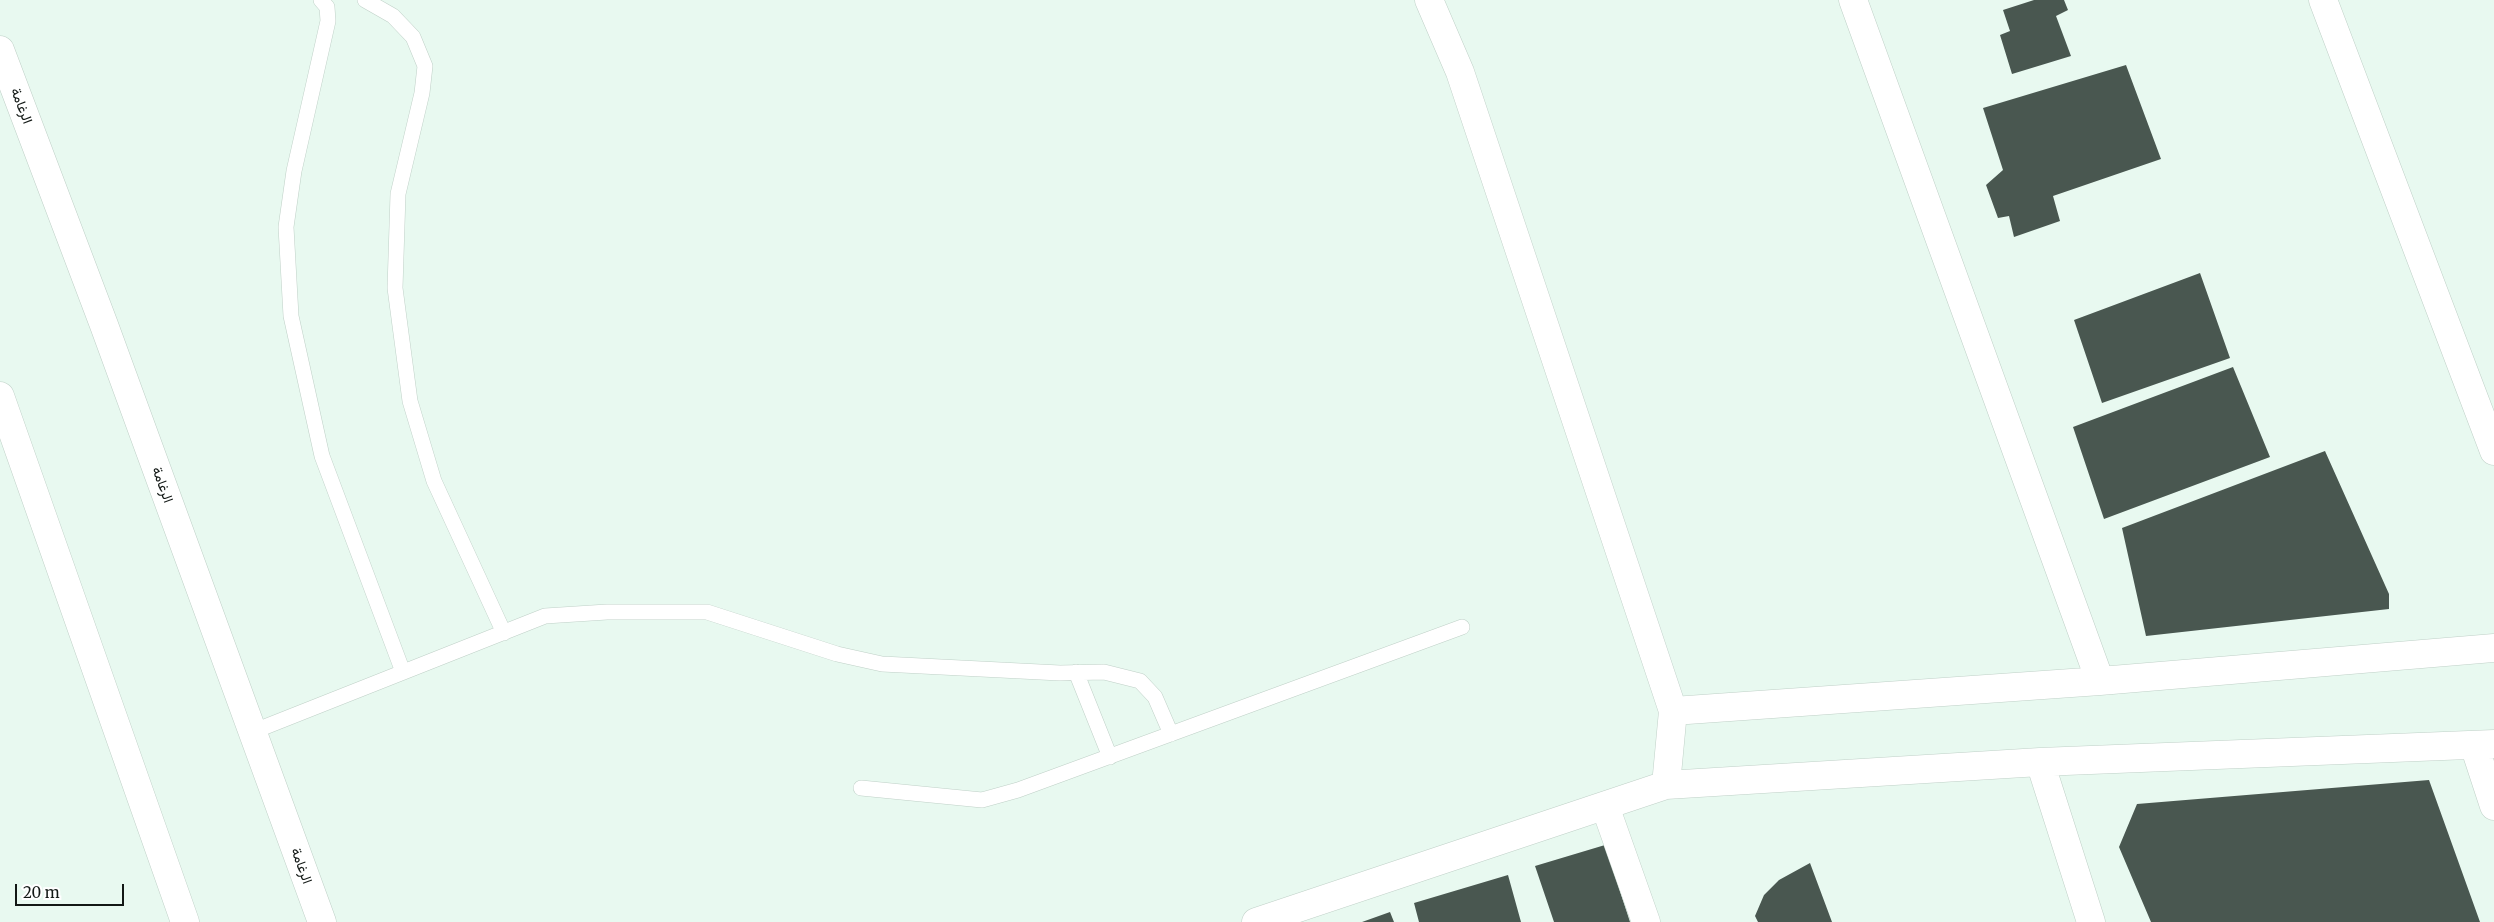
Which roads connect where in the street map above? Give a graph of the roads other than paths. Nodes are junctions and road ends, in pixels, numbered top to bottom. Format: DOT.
graph roads {
  1 [pos="365,0"];
  2 [pos="1429,0"];
  3 [pos="1853,0"];
  4 [pos="2323,0"];
  5 [pos="327,2"];
  6 [pos="0,50"];
  7 [pos="0,396"];
  8 [pos="2494,451"];
  9 [pos="1462,627"];
  10 [pos="504,633"];
  11 [pos="2494,648"];
  12 [pos="403,672"];
  13 [pos="1076,672"];
  14 [pos="2100,681"];
  15 [pos="1673,712"];
  16 [pos="252,732"];
  17 [pos="1171,734"];
  18 [pos="2484,744"];
  19 [pos="1110,756"];
  20 [pos="2040,762"];
  21 [pos="1666,785"];
  22 [pos="861,788"];
  23 [pos="1605,806"];
  24 [pos="2494,806"];
  25 [pos="184,922"];
  26 [pos="322,922"];
  27 [pos="1256,922"];
  28 [pos="1646,922"];
  29 [pos="2091,922"];
  1 -- 10 [label="lane"];
  2 -- 15 [label="street"];
  3 -- 14 [label="street"];
  4 -- 8 [label="street"];
  5 -- 12 [label="lane"];
  6 -- 16 [label="street, الرغامة"];
  7 -- 25 [label="street"];
  9 -- 17 [label="lane"];
  10 -- 12 [label="lane"];
  10 -- 13 [label="lane"];
  11 -- 14 [label="street"];
  12 -- 16 [label="lane"];
  13 -- 17 [label="lane"];
  13 -- 19 [label="lane"];
  14 -- 15 [label="street"];
  15 -- 21 [label="street"];
  16 -- 26 [label="street, الرغامة"];
  17 -- 19 [label="lane"];
  18 -- 20 [label="street"];
  18 -- 24 [label="street"];
  19 -- 22 [label="lane"];
  20 -- 21 [label="street"];
  20 -- 29 [label="street"];
  21 -- 23 [label="street"];
  23 -- 27 [label="street"];
  23 -- 28 [label="street"];
}
